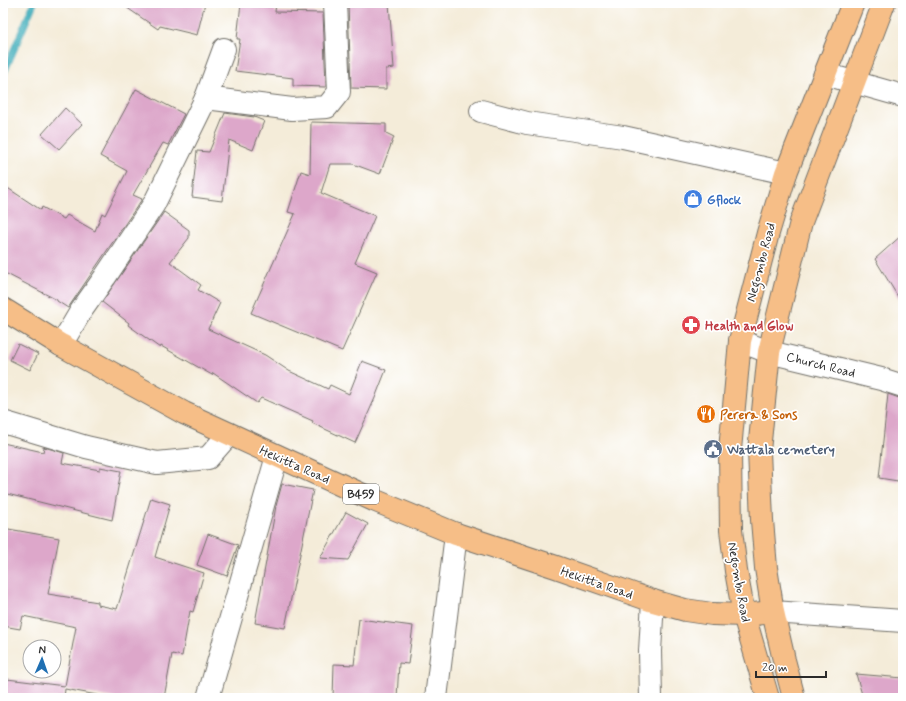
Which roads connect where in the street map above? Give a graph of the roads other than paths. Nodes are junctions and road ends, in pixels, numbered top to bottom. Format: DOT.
graph roads {
  1 [pos="335,3"];
  2 [pos="853,3"];
  3 [pos="884,3"];
  4 [pos="224,49"];
  5 [pos="825,74"];
  6 [pos="854,82"];
  7 [pos="903,96"];
  8 [pos="206,98"];
  9 [pos="481,111"];
  10 [pos="786,173"];
  11 [pos="3,309"];
  12 [pos="740,341"];
  13 [pos="61,345"];
  14 [pos="769,352"];
  15 [pos="903,386"];
  16 [pos="3,422"];
  17 [pos="229,434"];
  18 [pos="276,456"];
  19 [pos="456,534"];
  20 [pos="653,601"];
  21 [pos="774,612"];
  22 [pos="744,615"];
  23 [pos="903,621"];
  24 [pos="208,698"];
  25 [pos="436,698"];
  26 [pos="651,698"];
  27 [pos="768,698"];
  28 [pos="794,698"];
  1 -- 8 [label="street"];
  2 -- 5 [label="main road, Negombo Road"];
  3 -- 6 [label="main road"];
  4 -- 8 [label="street"];
  5 -- 6 [label="street"];
  5 -- 10 [label="main road, Negombo Road"];
  6 -- 7 [label="street"];
  6 -- 14 [label="main road"];
  8 -- 13 [label="street"];
  9 -- 10 [label="street"];
  10 -- 12 [label="main road, Negombo Road"];
  11 -- 13 [label="main road, Hekitta Road / B459"];
  12 -- 14 [label="street, Church Road"];
  12 -- 22 [label="main road, Negombo Road"];
  13 -- 17 [label="main road, Hekitta Road / B459"];
  14 -- 15 [label="street, Church Road"];
  14 -- 21 [label="main road"];
  16 -- 17 [label="street"];
  17 -- 18 [label="main road, Hekitta Road / B459"];
  18 -- 19 [label="main road, Hekitta Road / B459"];
  18 -- 24 [label="street"];
  19 -- 20 [label="main road, Hekitta Road / B459"];
  19 -- 25 [label="street"];
  20 -- 22 [label="main road, Hekitta Road / B459"];
  20 -- 26 [label="street"];
  21 -- 22 [label="main road, Hekitta Road"];
  21 -- 23 [label="street"];
  21 -- 28 [label="main road"];
  22 -- 27 [label="main road, Negombo Road"];
}
